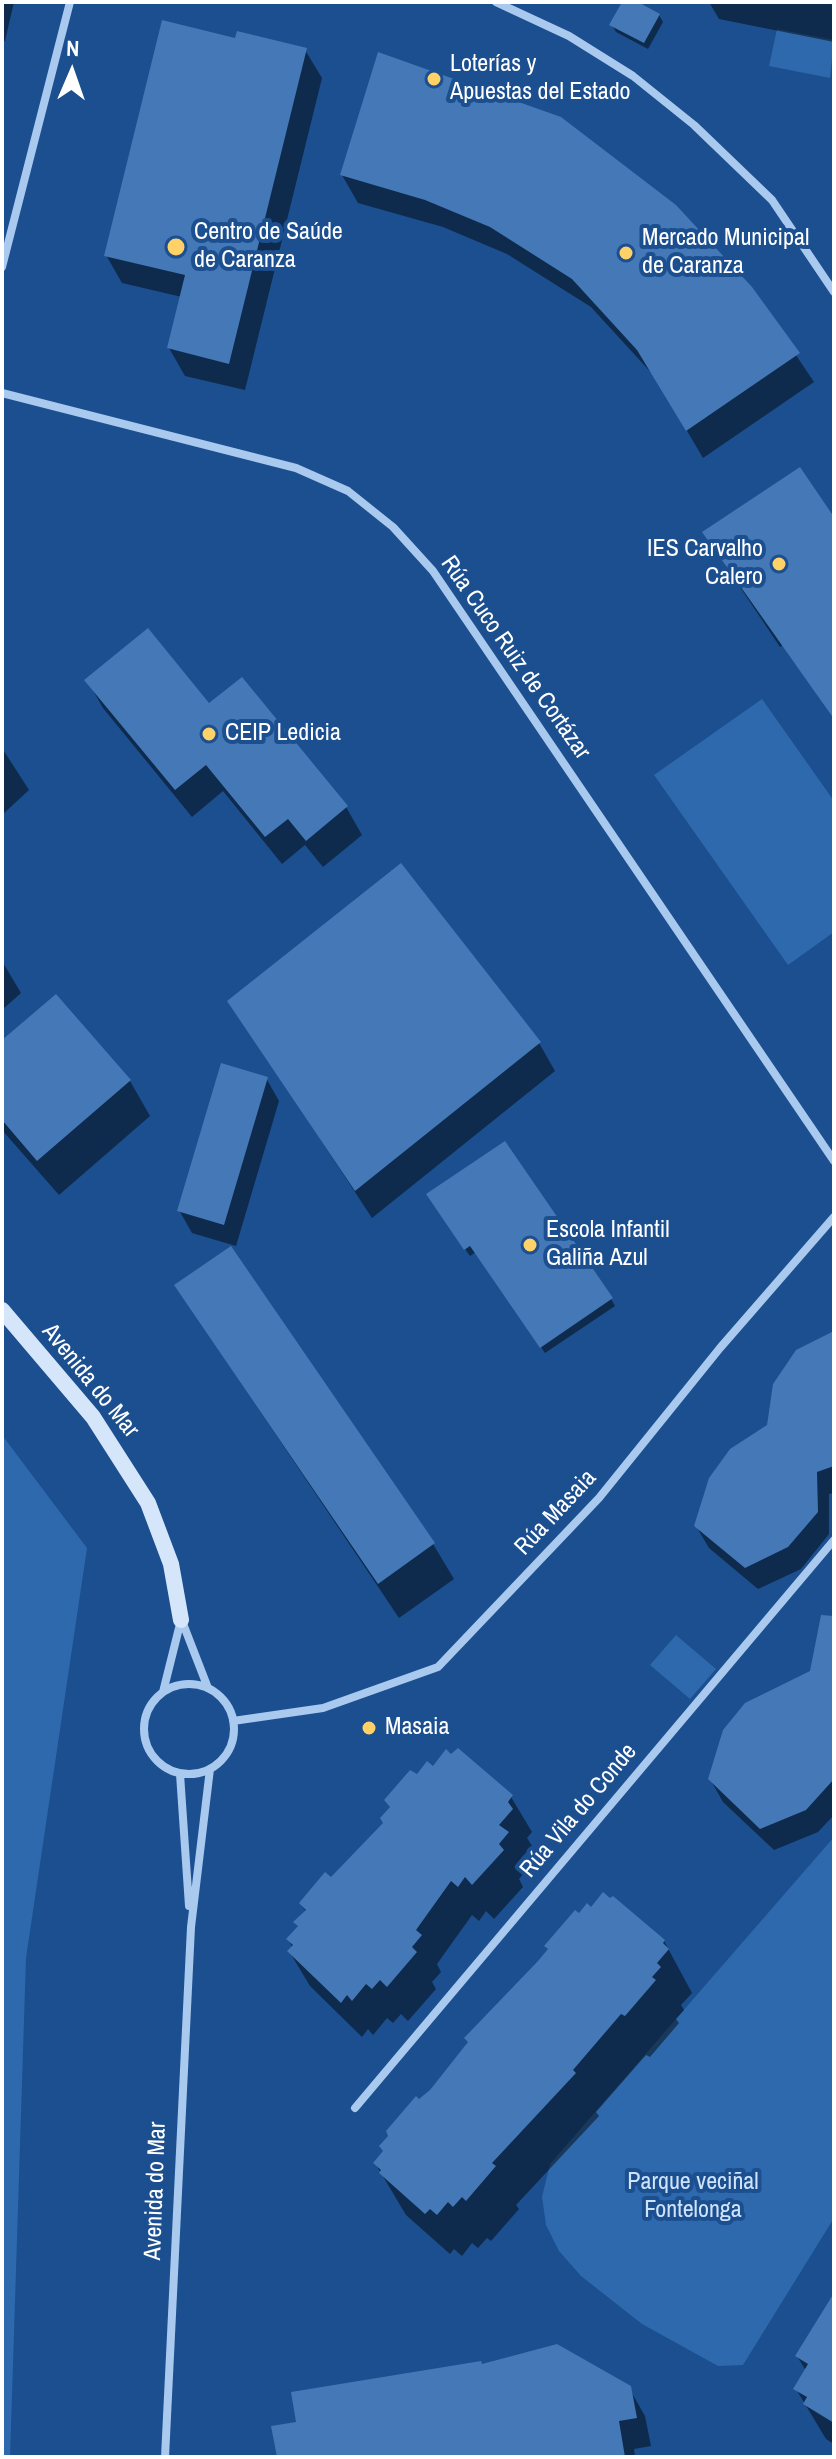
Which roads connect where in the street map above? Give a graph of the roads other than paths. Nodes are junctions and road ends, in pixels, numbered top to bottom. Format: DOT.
graph roads {
  1 [pos="70,2"];
  2 [pos="496,2"];
  3 [pos="2,267"];
  4 [pos="834,292"];
  5 [pos="2,393"];
  6 [pos="834,1161"];
  7 [pos="834,1217"];
  8 [pos="2,1310"];
  9 [pos="834,1540"];
  10 [pos="181,1620"];
  11 [pos="208,1688"];
  12 [pos="163,1692"];
  13 [pos="233,1721"];
  14 [pos="210,1769"];
  15 [pos="180,1774"];
  16 [pos="191,1927"];
  17 [pos="355,2108"];
  18 [pos="165,2457"];
  1 -- 3 [label="street"];
  2 -- 4 [label="street"];
  5 -- 6 [label="street, Rúa Cuco Ruiz de Cortázar"];
  7 -- 13 [label="street, Rúa Masaia"];
  8 -- 10 [label="street, Avenida do Mar"];
  9 -- 17 [label="street, Rúa Vila do Conde"];
  10 -- 11 [label="street, Avenida do Mar"];
  10 -- 12 [label="street, Avenida do Mar"];
  11 -- 12 [label="street"];
  11 -- 13 [label="street"];
  12 -- 15 [label="street"];
  13 -- 14 [label="street"];
  14 -- 15 [label="street"];
  14 -- 16 [label="street, Avenida do Mar"];
  15 -- 16 [label="street, Avenida do Mar"];
  16 -- 18 [label="street, Avenida do Mar"];
}
